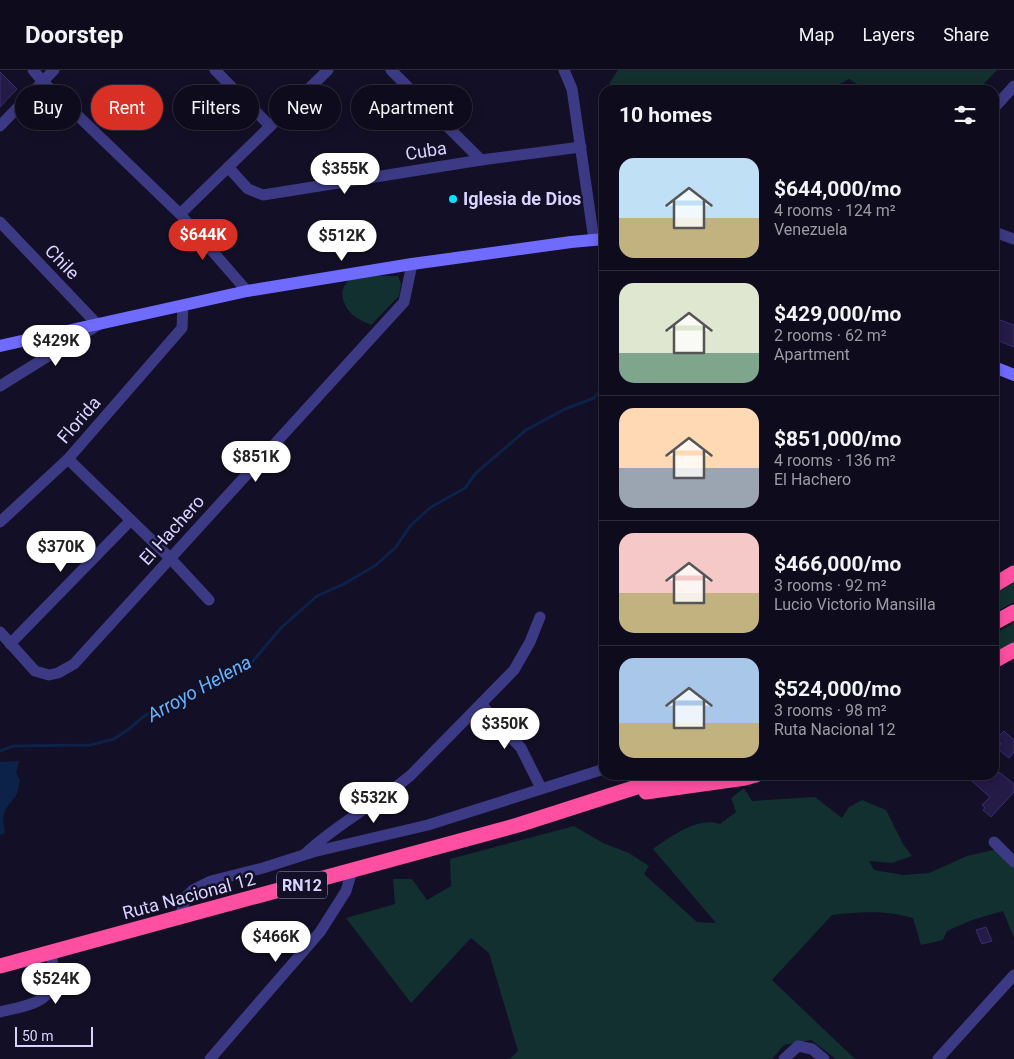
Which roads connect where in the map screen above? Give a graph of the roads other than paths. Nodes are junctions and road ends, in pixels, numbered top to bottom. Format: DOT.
graph roads {
  1 [pos="33,70"];
  2 [pos="54,70"];
  3 [pos="214,70"];
  4 [pos="328,70"];
  5 [pos="392,70"];
  6 [pos="564,70"];
  7 [pos="43,82"];
  8 [pos="312,85"];
  9 [pos="1014,86"];
  10 [pos="999,102"];
  11 [pos="269,125"];
  12 [pos="0,126"];
  13 [pos="269,127"];
  14 [pos="581,147"];
  15 [pos="481,160"];
  16 [pos="228,167"];
  17 [pos="180,214"];
  18 [pos="0,222"];
  19 [pos="999,234"];
  20 [pos="599,239"];
  21 [pos="1014,239"];
  22 [pos="412,264"];
  23 [pos="247,291"];
  24 [pos="183,305"];
  25 [pos="98,325"];
  26 [pos="0,346"];
  27 [pos="999,369"];
  28 [pos="1014,375"];
  29 [pos="0,386"];
  30 [pos="68,459"];
  31 [pos="131,520"];
  32 [pos="0,522"];
  33 [pos="170,558"];
  34 [pos="1014,573"];
  35 [pos="999,582"];
  36 [pos="209,600"];
  37 [pos="1014,612"];
  38 [pos="540,617"];
  39 [pos="999,620"];
  40 [pos="0,632"];
  41 [pos="10,644"];
  42 [pos="1014,650"];
  43 [pos="999,658"];
  44 [pos="481,704"];
  45 [pos="599,771"];
  46 [pos="642,780"];
  47 [pos="659,780"];
  48 [pos="731,780"];
  49 [pos="541,788"];
  50 [pos="603,799"];
  51 [pos="994,842"];
  52 [pos="305,854"];
  53 [pos="1014,862"];
  54 [pos="352,871"];
  55 [pos="180,917"];
  56 [pos="51,952"];
  57 [pos="0,966"];
  58 [pos="1014,975"];
  59 [pos="0,1012"];
  60 [pos="210,1059"];
  61 [pos="784,1059"];
  62 [pos="824,1059"];
  63 [pos="938,1059"];
  1 -- 7 [label="street"];
  2 -- 7 [label="street"];
  3 -- 11 [label="street"];
  4 -- 8 [label="street"];
  5 -- 15 [label="street"];
  6 -- 14 [label="street"];
  7 -- 12 [label="street"];
  7 -- 17 [label="street"];
  9 -- 10 [label="street"];
  13 -- 16 [label="street"];
  14 -- 15 [label="street, Cuba"];
  14 -- 20 [label="street"];
  15 -- 16 [label="street, Cuba"];
  16 -- 17 [label="street"];
  17 -- 23 [label="street"];
  18 -- 25 [label="street, Chile"];
  19 -- 21 [label="street"];
  20 -- 22 [label="main road"];
  22 -- 23 [label="main road"];
  22 -- 33 [label="street, El Hachero"];
  23 -- 24 [label="main road"];
  24 -- 25 [label="main road"];
  24 -- 30 [label="street, Florida"];
  25 -- 26 [label="main road"];
  25 -- 29 [label="street"];
  27 -- 28 [label="main road"];
  30 -- 31 [label="street"];
  30 -- 32 [label="street, Florida"];
  31 -- 33 [label="street"];
  31 -- 41 [label="street"];
  33 -- 36 [label="street"];
  33 -- 41 [label="street, El Hachero"];
  34 -- 35 [label="highway"];
  37 -- 39 [label="highway"];
  38 -- 44 [label="street"];
  40 -- 41 [label="street"];
  42 -- 43 [label="highway"];
  44 -- 49 [label="street"];
  44 -- 52 [label="street"];
  45 -- 49 [label="street"];
  46 -- 50 [label="highway"];
  47 -- 50 [label="highway, Ruta Nacional 12 / RN12"];
  48 -- 50 [label="highway"];
  49 -- 52 [label="street"];
  50 -- 54 [label="highway, Ruta Nacional 12 / RN12"];
  51 -- 53 [label="street"];
  52 -- 55 [label="street"];
  54 -- 55 [label="highway, Ruta Nacional 12 / RN12"];
  54 -- 60 [label="street"];
  55 -- 56 [label="highway, Ruta Nacional 12 / RN12"];
  56 -- 57 [label="highway, Ruta Nacional 12 / RN12"];
  56 -- 59 [label="street"];
  58 -- 63 [label="street"];
  61 -- 62 [label="street"];
}
